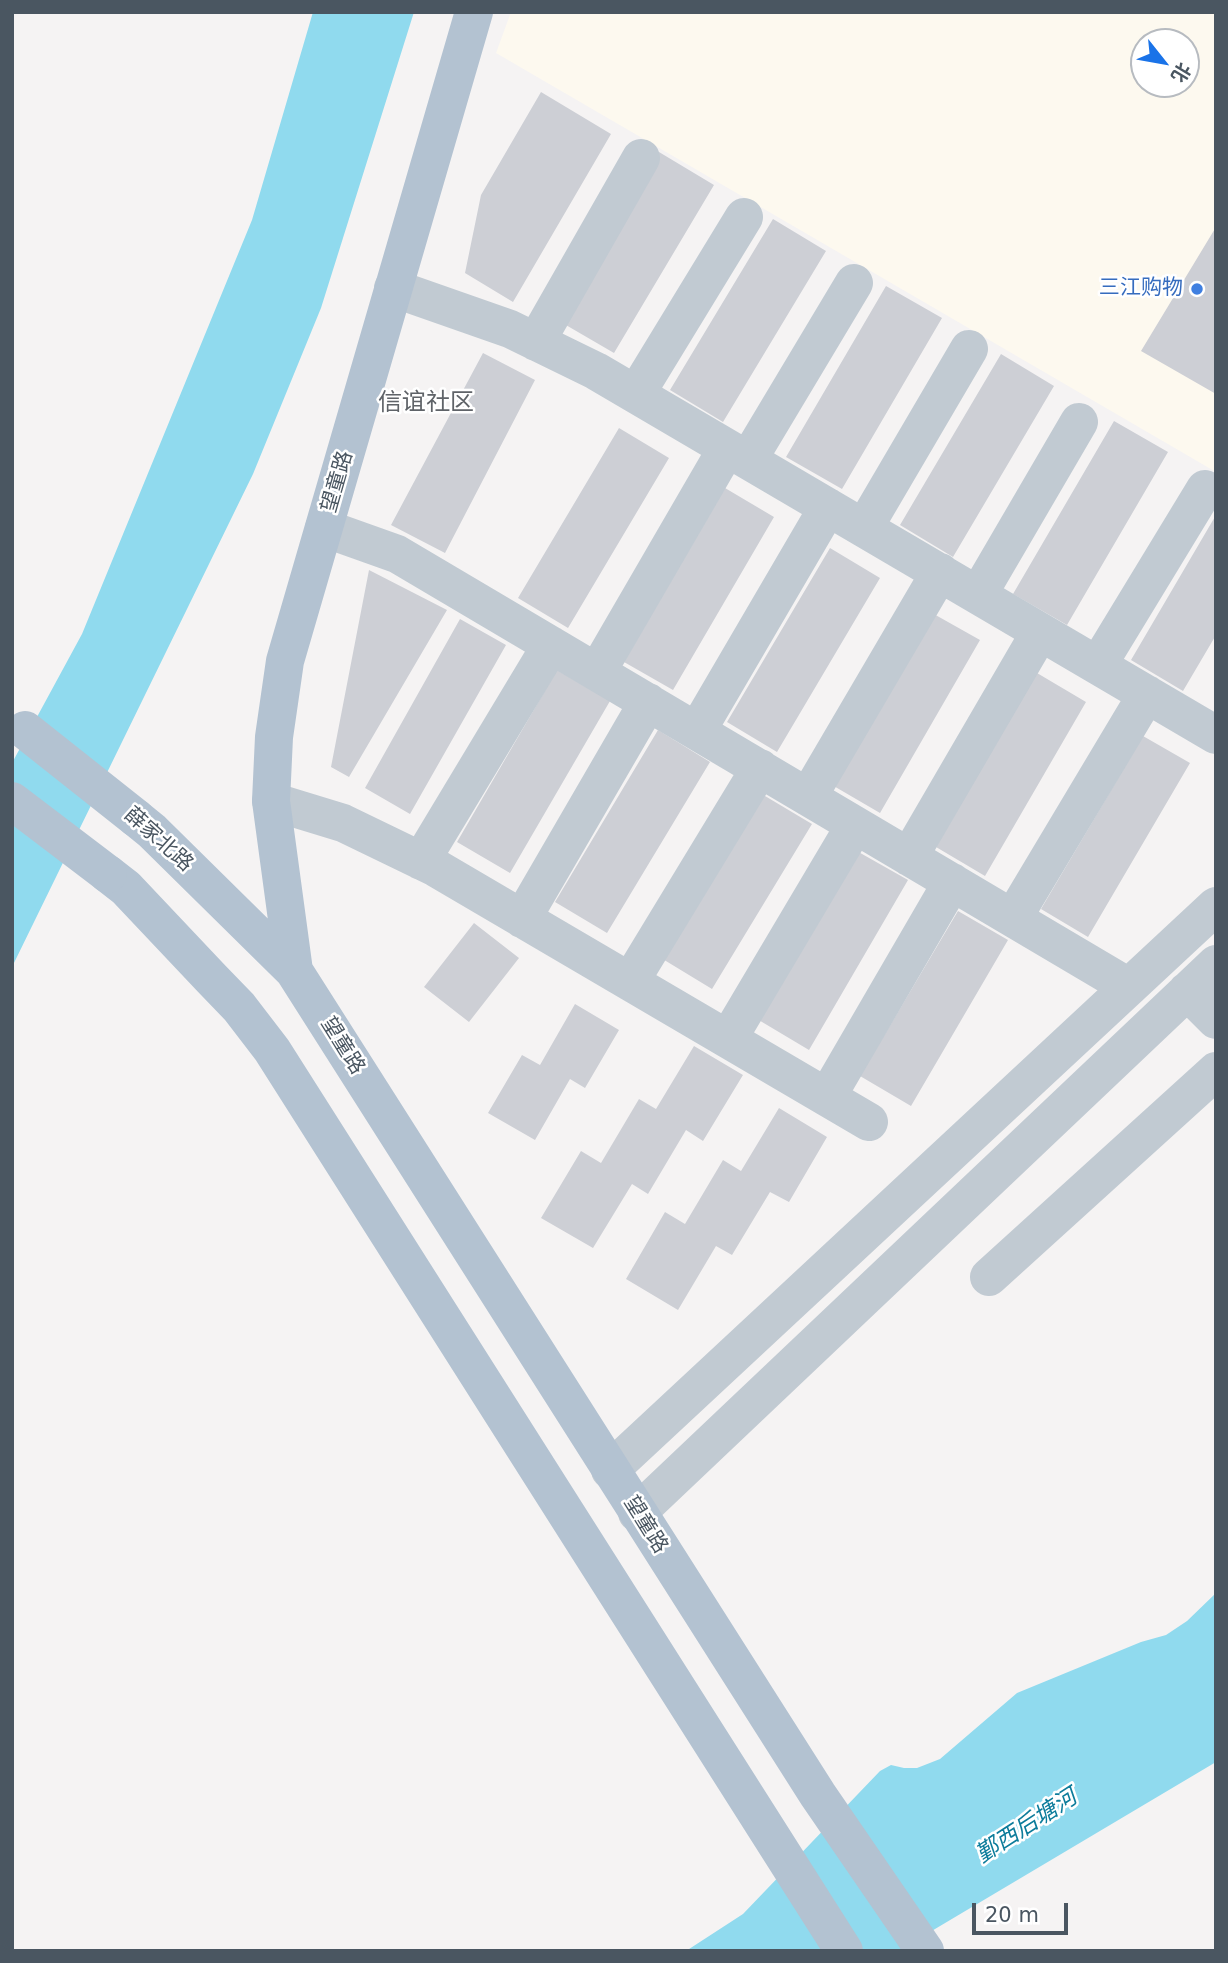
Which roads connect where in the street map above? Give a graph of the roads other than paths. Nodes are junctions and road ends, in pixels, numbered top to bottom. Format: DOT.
graph roads {
  1 [pos="474,12"];
  2 [pos="641,158"];
  3 [pos="744,216"];
  4 [pos="854,283"];
  5 [pos="393,288"];
  6 [pos="536,342"];
  7 [pos="969,349"];
  8 [pos="636,394"];
  9 [pos="1079,422"];
  10 [pos="738,454"];
  11 [pos="1205,489"];
  12 [pos="828,507"];
  13 [pos="324,528"];
  14 [pos="864,528"];
  15 [pos="940,572"];
  16 [pos="978,595"];
  17 [pos="1040,632"];
  18 [pos="551,645"];
  19 [pos="1097,665"];
  20 [pos="597,672"];
  21 [pos="1147,694"];
  22 [pos="648,702"];
  23 [pos="19,725"];
  24 [pos="1213,728"];
  25 [pos="697,731"];
  26 [pos="760,768"];
  27 [pos="808,797"];
  28 [pos="12,801"];
  29 [pos="271,801"];
  30 [pos="855,825"];
  31 [pos="909,857"];
  32 [pos="422,861"];
  33 [pos="952,882"];
  34 [pos="1216,906"];
  35 [pos="1013,918"];
  36 [pos="522,919"];
  37 [pos="1216,964"];
  38 [pos="294,971"];
  39 [pos="630,982"];
  40 [pos="1129,987"];
  41 [pos="1187,991"];
  42 [pos="1216,1020"];
  43 [pos="728,1039"];
  44 [pos="1216,1071"];
  45 [pos="827,1097"];
  46 [pos="869,1122"];
  47 [pos="989,1277"];
  48 [pos="610,1470"];
  49 [pos="637,1513"];
  50 [pos="845,1951"];
  51 [pos="925,1951"];
  1 -- 5 [label="main road, 望童路"];
  2 -- 6 [label="street"];
  3 -- 8 [label="street"];
  4 -- 10 [label="street"];
  5 -- 6 [label="street"];
  5 -- 13 [label="main road, 望童路"];
  6 -- 8 [label="street"];
  7 -- 14 [label="street"];
  8 -- 10 [label="street"];
  9 -- 16 [label="street"];
  10 -- 12 [label="street"];
  10 -- 20 [label="street"];
  11 -- 19 [label="street"];
  12 -- 14 [label="street"];
  12 -- 25 [label="street"];
  13 -- 18 [label="street"];
  13 -- 29 [label="main road, 望童路"];
  14 -- 15 [label="street"];
  15 -- 16 [label="street"];
  15 -- 27 [label="street"];
  16 -- 17 [label="street"];
  17 -- 19 [label="street"];
  17 -- 31 [label="street"];
  18 -- 20 [label="street"];
  18 -- 32 [label="street"];
  19 -- 21 [label="street"];
  20 -- 22 [label="street"];
  21 -- 24 [label="street"];
  21 -- 35 [label="street"];
  22 -- 25 [label="street"];
  22 -- 36 [label="street"];
  23 -- 38 [label="main road, 薛家北路, bridge"];
  25 -- 26 [label="street"];
  26 -- 27 [label="street"];
  26 -- 39 [label="street"];
  27 -- 30 [label="street"];
  28 -- 50 [label="main road, bridge"];
  29 -- 32 [label="street"];
  29 -- 38 [label="main road, 望童路"];
  30 -- 31 [label="street"];
  30 -- 43 [label="street"];
  31 -- 33 [label="street"];
  32 -- 36 [label="street"];
  33 -- 35 [label="street"];
  33 -- 45 [label="street"];
  34 -- 40 [label="street"];
  35 -- 40 [label="street"];
  36 -- 39 [label="street"];
  37 -- 41 [label="street"];
  38 -- 48 [label="main road, 望童路"];
  39 -- 43 [label="street"];
  40 -- 48 [label="street"];
  41 -- 42 [label="street"];
  41 -- 49 [label="street"];
  43 -- 45 [label="street"];
  44 -- 47 [label="street"];
  45 -- 46 [label="street"];
  48 -- 49 [label="main road, 望童路"];
  49 -- 51 [label="main road, 望童路"];
}
